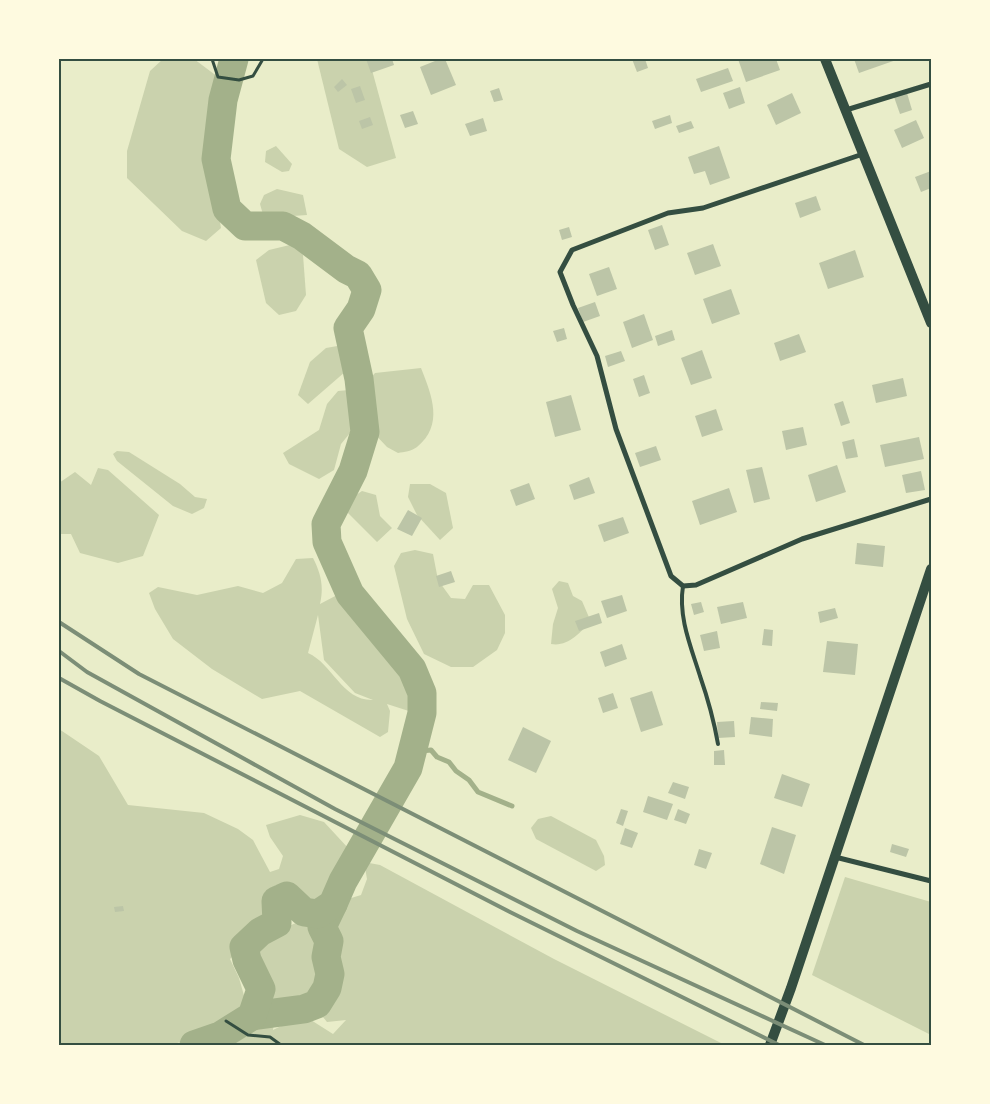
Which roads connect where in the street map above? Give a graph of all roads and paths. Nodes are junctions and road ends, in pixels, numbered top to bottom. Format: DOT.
graph roads {
  1 [pos="212,59"];
  2 [pos="262,59"];
  3 [pos="825,59"];
  4 [pos="931,84"];
  5 [pos="845,110"];
  6 [pos="863,154"];
  7 [pos="931,323"];
  8 [pos="931,499"];
  9 [pos="931,569"];
  10 [pos="683,586"];
  11 [pos="718,744"];
  12 [pos="834,857"];
  13 [pos="931,881"];
  14 [pos="226,1021"];
  15 [pos="281,1045"];
  16 [pos="770,1045"];
  1 -- 2 [label="path"];
  3 -- 5 [label="main road"];
  4 -- 5 [label="street"];
  5 -- 6 [label="main road"];
  6 -- 7 [label="main road"];
  6 -- 10 [label="street"];
  8 -- 10 [label="street"];
  9 -- 12 [label="main road"];
  10 -- 11 [label="lane"];
  12 -- 13 [label="street"];
  12 -- 16 [label="main road"];
  14 -- 15 [label="path"];
}
